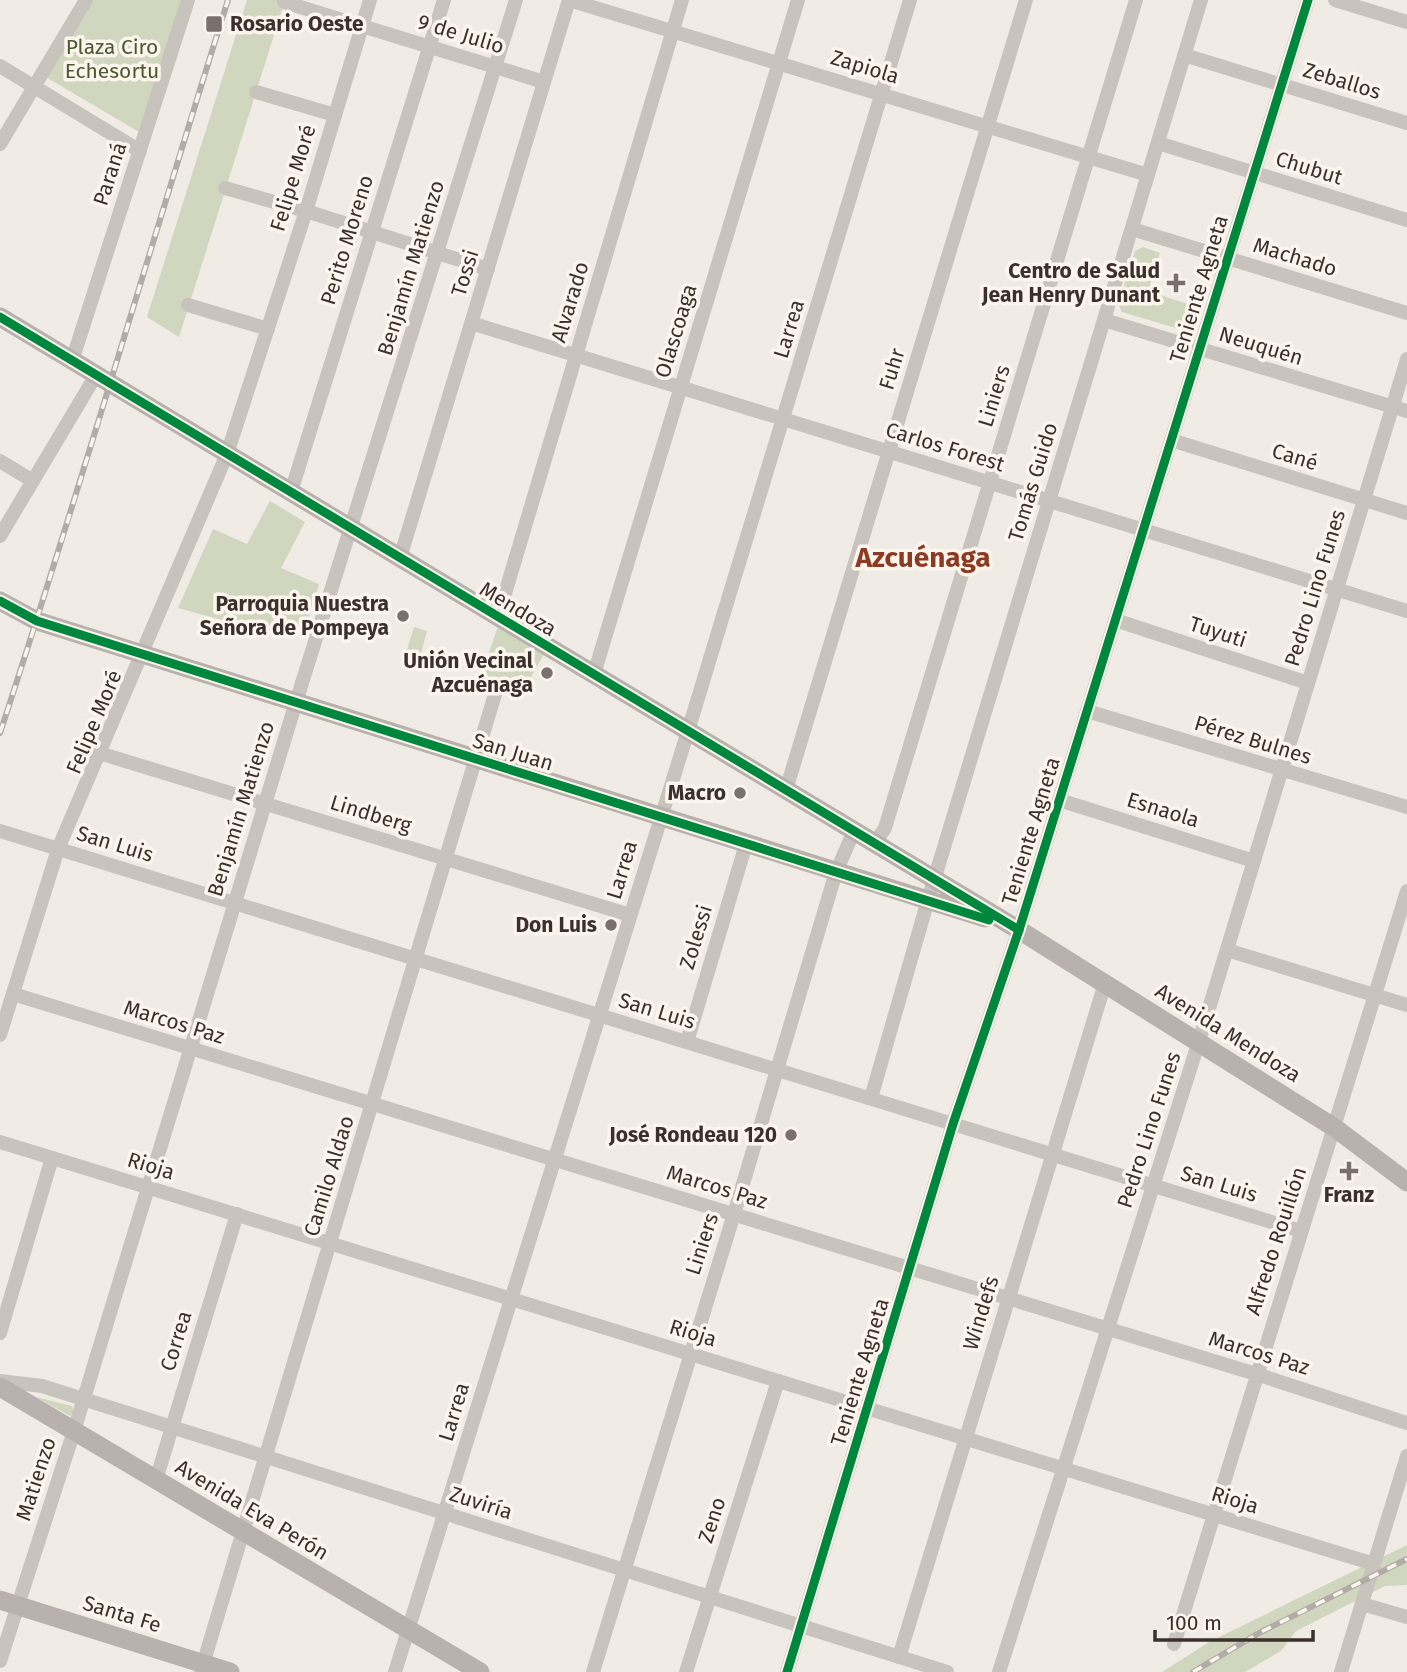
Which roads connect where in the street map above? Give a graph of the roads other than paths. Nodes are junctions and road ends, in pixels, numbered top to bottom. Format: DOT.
graph roads {
  1 [pos="86,0"];
  2 [pos="188,0"];
  3 [pos="370,0"];
  4 [pos="444,0"];
  5 [pos="516,0"];
  6 [pos="569,0"];
  7 [pos="682,0"];
  8 [pos="798,0"];
  9 [pos="910,0"];
  10 [pos="1026,0"];
  11 [pos="1136,0"];
  12 [pos="1201,0"];
  13 [pos="1308,0"];
  14 [pos="1335,0"];
  15 [pos="284,2"];
  16 [pos="1407,22"];
  17 [pos="362,26"];
  18 [pos="673,31"];
  19 [pos="429,47"];
  20 [pos="1184,55"];
  21 [pos="779,63"];
  22 [pos="0,66"];
  23 [pos="496,67"];
  24 [pos="544,82"];
  25 [pos="1281,85"];
  26 [pos="34,87"];
  27 [pos="256,92"];
  28 [pos="882,93"];
  29 [pos="335,115"];
  30 [pos="1407,123"];
  31 [pos="988,127"];
  32 [pos="1158,143"];
  33 [pos="0,144"];
  34 [pos="140,150"];
  35 [pos="1088,157"];
  36 [pos="1254,173"];
  37 [pos="1148,175"];
  38 [pos="225,188"];
  39 [pos="306,211"];
  40 [pos="1407,220"];
  41 [pos="1132,229"];
  42 [pos="372,232"];
  43 [pos="437,253"];
  44 [pos="1227,258"];
  45 [pos="488,268"];
  46 [pos="188,306"];
  47 [pos="1407,313"];
  48 [pos="0,317"];
  49 [pos="1104,320"];
  50 [pos="471,323"];
  51 [pos="268,329"];
  52 [pos="1199,349"];
  53 [pos="576,356"];
  54 [pos="1407,359"];
  55 [pos="72,361"];
  56 [pos="96,375"];
  57 [pos="680,388"];
  58 [pos="1400,409"];
  59 [pos="784,419"];
  60 [pos="1171,440"];
  61 [pos="889,452"];
  62 [pos="228,454"];
  63 [pos="0,461"];
  64 [pos="33,481"];
  65 [pos="989,483"];
  66 [pos="291,492"];
  67 [pos="1364,500"];
  68 [pos="1049,501"];
  69 [pos="1407,513"];
  70 [pos="352,529"];
  71 [pos="1143,530"];
  72 [pos="0,536"];
  73 [pos="400,558"];
  74 [pos="1337,590"];
  75 [pos="0,601"];
  76 [pos="1407,611"];
  77 [pos="498,617"];
  78 [pos="1115,620"];
  79 [pos="141,654"];
  80 [pos="594,674"];
  81 [pos="1308,683"];
  82 [pos="496,691"];
  83 [pos="296,702"];
  84 [pos="1087,711"];
  85 [pos="688,731"];
  86 [pos="99,753"];
  87 [pos="476,759"];
  88 [pos="1281,771"];
  89 [pos="786,790"];
  90 [pos="1059,800"];
  91 [pos="265,804"];
  92 [pos="1407,807"];
  93 [pos="660,817"];
  94 [pos="0,831"];
  95 [pos="854,831"];
  96 [pos="875,843"];
  97 [pos="746,844"];
  98 [pos="58,849"];
  99 [pos="446,859"];
  100 [pos="1254,860"];
  101 [pos="836,872"];
  102 [pos="935,879"];
  103 [pos="1407,891"];
  104 [pos="928,900"];
  105 [pos="235,903"];
  106 [pos="630,915"];
  107 [pos="1019,930"];
  108 [pos="1227,950"];
  109 [pos="416,959"];
  110 [pos="1105,983"];
  111 [pos="13,994"];
  112 [pos="1375,995"];
  113 [pos="1407,1005"];
  114 [pos="599,1015"];
  115 [pos="0,1035"];
  116 [pos="1199,1041"];
  117 [pos="687,1042"];
  118 [pos="189,1048"];
  119 [pos="776,1069"];
  120 [pos="871,1098"];
  121 [pos="372,1104"];
  122 [pos="953,1124"];
  123 [pos="1335,1128"];
  124 [pos="0,1142"];
  125 [pos="1053,1154"];
  126 [pos="52,1157"];
  127 [pos="554,1160"];
  128 [pos="1407,1182"];
  129 [pos="1153,1185"];
  130 [pos="148,1187"];
  131 [pos="237,1214"];
  132 [pos="734,1214"];
  133 [pos="1301,1231"];
  134 [pos="331,1243"];
  135 [pos="909,1268"];
  136 [pos="1007,1298"];
  137 [pos="511,1299"];
  138 [pos="1108,1329"];
  139 [pos="0,1333"];
  140 [pos="690,1354"];
  141 [pos="1256,1374"];
  142 [pos="0,1381"];
  143 [pos="778,1381"];
  144 [pos="0,1387"];
  145 [pos="84,1399"];
  146 [pos="867,1409"];
  147 [pos="1407,1423"];
  148 [pos="172,1427"];
  149 [pos="74,1431"];
  150 [pos="966,1439"];
  151 [pos="1407,1456"];
  152 [pos="267,1457"];
  153 [pos="1063,1469"];
  154 [pos="156,1480"];
  155 [pos="445,1513"];
  156 [pos="1214,1516"];
  157 [pos="244,1532"];
  158 [pos="1374,1564"];
  159 [pos="624,1570"];
  160 [pos="710,1597"];
  161 [pos="9,1603"];
  162 [pos="1362,1604"];
  163 [pos="1407,1618"];
  164 [pos="801,1626"];
  165 [pos="409,1630"];
  166 [pos="1174,1644"];
  167 [pos="899,1657"];
  168 [pos="0,1661"];
  169 [pos="202,1668"];
  170 [pos="230,1672"];
  171 [pos="396,1672"];
  172 [pos="480,1672"];
  173 [pos="593,1672"];
  174 [pos="686,1672"];
  175 [pos="787,1672"];
  176 [pos="947,1672"];
  177 [pos="999,1672"];
  178 [pos="1341,1672"];
  1 -- 26 [label="street"];
  2 -- 34 [label="street, Paraná"];
  3 -- 17 [label="street, Felipe Moré"];
  4 -- 19 [label="street, Perito Moreno"];
  5 -- 23 [label="street, Benjamín Matienzo"];
  6 -- 18 [label="street, Zapiola"];
  6 -- 24 [label="street, Tossi"];
  7 -- 18 [label="street, Alvarado"];
  8 -- 21 [label="street, Olascoaga"];
  9 -- 28 [label="street, Larrea"];
  10 -- 31 [label="street, Fuhr"];
  11 -- 35 [label="street, Liniers"];
  12 -- 20 [label="street, Tomás Guido"];
  13 -- 25 [label="street, Teniente Agneta"];
  14 -- 16 [label="street"];
  15 -- 17 [label="street, 9 de Julio"];
  17 -- 19 [label="street, 9 de Julio"];
  17 -- 29 [label="street, Felipe Moré"];
  18 -- 21 [label="street, Zapiola"];
  18 -- 53 [label="street, Alvarado"];
  19 -- 23 [label="street, 9 de Julio"];
  19 -- 42 [label="street, Perito Moreno"];
  20 -- 25 [label="street, Zeballos"];
  20 -- 32 [label="street, Tomás Guido"];
  21 -- 28 [label="street, Zapiola"];
  21 -- 57 [label="street, Olascoaga"];
  22 -- 26 [label="street"];
  23 -- 24 [label="street, 9 de Julio"];
  23 -- 43 [label="street, Benjamín Matienzo"];
  24 -- 45 [label="street, Tossi"];
  25 -- 30 [label="street, Zeballos"];
  25 -- 36 [label="street, Teniente Agneta"];
  26 -- 33 [label="street"];
  26 -- 34 [label="street"];
  27 -- 29 [label="street"];
  28 -- 31 [label="street, Zapiola"];
  28 -- 59 [label="street, Larrea"];
  29 -- 39 [label="street, Felipe Moré"];
  31 -- 35 [label="street, Zapiola"];
  31 -- 61 [label="street, Fuhr"];
  32 -- 36 [label="street, Chubut"];
  32 -- 37 [label="street, Tomás Guido"];
  34 -- 55 [label="street, Paraná"];
  35 -- 37 [label="street, Zapiola"];
  35 -- 65 [label="street, Liniers"];
  36 -- 40 [label="street, Chubut"];
  36 -- 44 [label="street, Teniente Agneta"];
  37 -- 41 [label="street, Tomás Guido"];
  38 -- 39 [label="street"];
  39 -- 42 [label="street"];
  39 -- 51 [label="street, Felipe Moré"];
  41 -- 44 [label="street, Machado"];
  41 -- 49 [label="street, Tomás Guido"];
  42 -- 43 [label="street"];
  42 -- 66 [label="street, Perito Moreno"];
  43 -- 45 [label="street"];
  43 -- 70 [label="street, Benjamín Matienzo"];
  44 -- 47 [label="street, Machado"];
  44 -- 52 [label="street, Teniente Agneta"];
  45 -- 50 [label="street, Tossi"];
  46 -- 51 [label="street"];
  48 -- 55 [label="main road, Mendoza"];
  49 -- 52 [label="street, Neuquén"];
  49 -- 68 [label="street, Tomás Guido"];
  50 -- 53 [label="street, Carlos Forest"];
  50 -- 73 [label="street, Tossi"];
  51 -- 62 [label="street, Felipe Moré"];
  52 -- 58 [label="street, Neuquén"];
  52 -- 60 [label="street, Teniente Agneta"];
  53 -- 57 [label="street, Carlos Forest"];
  53 -- 77 [label="street, Alvarado"];
  54 -- 58 [label="street, Pedro Lino Funes"];
  55 -- 56 [label="main road, Mendoza"];
  56 -- 62 [label="main road, Mendoza"];
  56 -- 64 [label="street"];
  57 -- 59 [label="street, Carlos Forest"];
  57 -- 80 [label="street, Olascoaga"];
  58 -- 67 [label="street, Pedro Lino Funes"];
  59 -- 61 [label="street, Carlos Forest"];
  59 -- 85 [label="street, Larrea"];
  60 -- 67 [label="street, Cané"];
  60 -- 71 [label="street, Teniente Agneta"];
  61 -- 65 [label="street, Carlos Forest"];
  61 -- 89 [label="street, Fuhr"];
  62 -- 66 [label="main road, Mendoza"];
  62 -- 79 [label="street, Felipe Moré"];
  63 -- 64 [label="street"];
  64 -- 72 [label="street"];
  65 -- 68 [label="street, Carlos Forest"];
  65 -- 96 [label="street, Liniers"];
  66 -- 70 [label="main road, Mendoza"];
  67 -- 69 [label="street, Cané"];
  67 -- 74 [label="street, Pedro Lino Funes"];
  68 -- 71 [label="street, Carlos Forest"];
  68 -- 102 [label="street, Tomás Guido"];
  70 -- 73 [label="main road, Mendoza"];
  70 -- 83 [label="street, Benjamín Matienzo"];
  71 -- 74 [label="street, Carlos Forest"];
  71 -- 78 [label="street, Teniente Agneta"];
  73 -- 77 [label="main road, Mendoza"];
  74 -- 76 [label="street, Carlos Forest"];
  74 -- 81 [label="street, Pedro Lino Funes"];
  75 -- 79 [label="main road, San Juan"];
  77 -- 80 [label="main road, Mendoza"];
  78 -- 81 [label="street, Tuyuti"];
  78 -- 84 [label="street, Teniente Agneta"];
  79 -- 83 [label="main road, San Juan"];
  79 -- 86 [label="street, Felipe Moré"];
  80 -- 85 [label="main road, Mendoza"];
  81 -- 88 [label="street, Pedro Lino Funes"];
  82 -- 87 [label="street, Camilo Aldao"];
  83 -- 87 [label="main road, San Juan"];
  83 -- 91 [label="street, Benjamín Matienzo"];
  84 -- 88 [label="street, Pérez Bulnes"];
  84 -- 90 [label="street, Teniente Agneta"];
  85 -- 89 [label="main road, Mendoza"];
  85 -- 93 [label="street, Larrea"];
  86 -- 91 [label="street, Lindberg"];
  86 -- 98 [label="street, Felipe Moré"];
  87 -- 93 [label="main road, San Juan"];
  87 -- 99 [label="street, Camilo Aldao"];
  88 -- 92 [label="street, Pérez Bulnes"];
  88 -- 100 [label="street, Pedro Lino Funes"];
  89 -- 95 [label="main road, Mendoza"];
  90 -- 100 [label="street, Esnaola"];
  90 -- 107 [label="street, Teniente Agneta"];
  91 -- 99 [label="street, Lindberg"];
  91 -- 105 [label="street, Benjamín Matienzo"];
  93 -- 97 [label="main road, San Juan"];
  93 -- 106 [label="street, Larrea"];
  94 -- 98 [label="street, San Luis"];
  95 -- 96 [label="main road, Mendoza"];
  95 -- 101 [label="street, Liniers"];
  96 -- 102 [label="main road, Mendoza"];
  97 -- 101 [label="main road, San Juan"];
  97 -- 117 [label="street, Zolessi"];
  98 -- 105 [label="street, San Luis"];
  98 -- 111 [label="street, Felipe Moré"];
  99 -- 106 [label="street, Lindberg"];
  99 -- 109 [label="street, Camilo Aldao"];
  100 -- 108 [label="street, Pedro Lino Funes"];
  101 -- 104 [label="main road, San Juan"];
  101 -- 119 [label="street, Liniers"];
  102 -- 104 [label="street, Tomás Guido"];
  102 -- 107 [label="main road, Mendoza"];
  103 -- 112 [label="street, Alfredo Rouillón"];
  104 -- 107 [label="main road, San Juan"];
  104 -- 120 [label="street, Tomás Guido"];
  105 -- 109 [label="street, San Luis"];
  105 -- 118 [label="street, Benjamín Matienzo"];
  106 -- 114 [label="street, Larrea"];
  107 -- 110 [label="main road, Avenida Mendoza"];
  107 -- 122 [label="street, Teniente Agneta"];
  108 -- 112 [label="street"];
  108 -- 116 [label="street, Pedro Lino Funes"];
  109 -- 114 [label="street, San Luis"];
  109 -- 121 [label="street, Camilo Aldao"];
  110 -- 116 [label="main road, Avenida Mendoza"];
  110 -- 125 [label="street, Windefs"];
  111 -- 115 [label="street, Felipe Moré"];
  111 -- 118 [label="street, Marcos Paz"];
  112 -- 113 [label="street"];
  112 -- 123 [label="street, Alfredo Rouillón"];
  114 -- 117 [label="street, San Luis"];
  114 -- 127 [label="street, Larrea"];
  116 -- 123 [label="main road, Avenida Mendoza"];
  116 -- 129 [label="street, Pedro Lino Funes"];
  117 -- 119 [label="street, San Luis"];
  118 -- 121 [label="street, Marcos Paz"];
  118 -- 130 [label="street, Benjamín Matienzo"];
  119 -- 120 [label="street, San Luis"];
  119 -- 132 [label="street, Liniers"];
  120 -- 122 [label="street, San Luis"];
  121 -- 127 [label="street, Marcos Paz"];
  121 -- 134 [label="street, Camilo Aldao"];
  122 -- 125 [label="street, San Luis"];
  122 -- 135 [label="street, Teniente Agneta"];
  123 -- 128 [label="main road, Avenida Mendoza"];
  123 -- 133 [label="street, Alfredo Rouillón"];
  124 -- 126 [label="street, Rioja"];
  125 -- 129 [label="street, San Luis"];
  125 -- 136 [label="street, Windefs"];
  126 -- 130 [label="street, Rioja"];
  126 -- 139 [label="street"];
  127 -- 132 [label="street, Marcos Paz"];
  127 -- 137 [label="street, Larrea"];
  129 -- 133 [label="street, San Luis"];
  129 -- 138 [label="street, Pedro Lino Funes"];
  130 -- 131 [label="street, Rioja"];
  130 -- 145 [label="street, Benjamín Matienzo"];
  131 -- 134 [label="street, Rioja"];
  131 -- 148 [label="street, Correa"];
  132 -- 135 [label="street, Marcos Paz"];
  132 -- 140 [label="street, Liniers"];
  133 -- 141 [label="street, Alfredo Rouillón"];
  134 -- 137 [label="street, Rioja"];
  134 -- 152 [label="street, Camilo Aldao"];
  135 -- 136 [label="street, Marcos Paz"];
  135 -- 146 [label="street, Teniente Agneta"];
  136 -- 138 [label="street, Marcos Paz"];
  136 -- 150 [label="street, Windefs"];
  137 -- 140 [label="street, Rioja"];
  137 -- 155 [label="street, Larrea"];
  138 -- 141 [label="street, Marcos Paz"];
  138 -- 153 [label="street, Pedro Lino Funes"];
  140 -- 143 [label="street, Rioja"];
  140 -- 159 [label="street, Liniers"];
  141 -- 147 [label="street, Marcos Paz"];
  141 -- 156 [label="street, Alfredo Rouillón"];
  142 -- 145 [label="street, Zuviría"];
  143 -- 146 [label="street, Rioja"];
  143 -- 160 [label="street, Zeno"];
  144 -- 149 [label="main road, Avenida Eva Perón"];
  145 -- 148 [label="street, Zuviría"];
  145 -- 149 [label="street, Benjamín Matienzo"];
  146 -- 150 [label="street, Rioja"];
  146 -- 164 [label="street, Teniente Agneta"];
  148 -- 152 [label="street, Zuviría"];
  148 -- 154 [label="street, Correa"];
  149 -- 154 [label="main road, Avenida Eva Perón"];
  149 -- 161 [label="street, Matienzo"];
  150 -- 153 [label="street, Rioja"];
  150 -- 167 [label="street, Windefs"];
  151 -- 158 [label="street"];
  152 -- 155 [label="street, Zuviría"];
  152 -- 157 [label="street, Camilo Aldao"];
  153 -- 156 [label="street, Rioja"];
  153 -- 177 [label="street, Pedro Lino Funes"];
  154 -- 157 [label="main road, Avenida Eva Perón"];
  155 -- 159 [label="street, Zuviría"];
  155 -- 165 [label="street, Larrea"];
  156 -- 158 [label="street, Rioja"];
  156 -- 166 [label="street, Alfredo Rouillón"];
  157 -- 165 [label="main road, Avenida Eva Perón"];
  157 -- 169 [label="street, Camilo Aldao"];
  158 -- 162 [label="street"];
  159 -- 160 [label="street, Zuviría"];
  159 -- 173 [label="street, Liniers"];
  160 -- 164 [label="street, Zuviría"];
  160 -- 174 [label="street, Zeno"];
  161 -- 168 [label="street, Matienzo"];
  161 -- 169 [label="main road, Santa Fe"];
  162 -- 163 [label="street"];
  162 -- 178 [label="street"];
  164 -- 167 [label="street, Zuviría"];
  164 -- 175 [label="street, Teniente Agneta"];
  165 -- 171 [label="street, Larrea"];
  165 -- 172 [label="main road, Avenida Eva Perón"];
  167 -- 176 [label="street, Zuviría"];
  169 -- 170 [label="main road, Santa Fe"];
}
